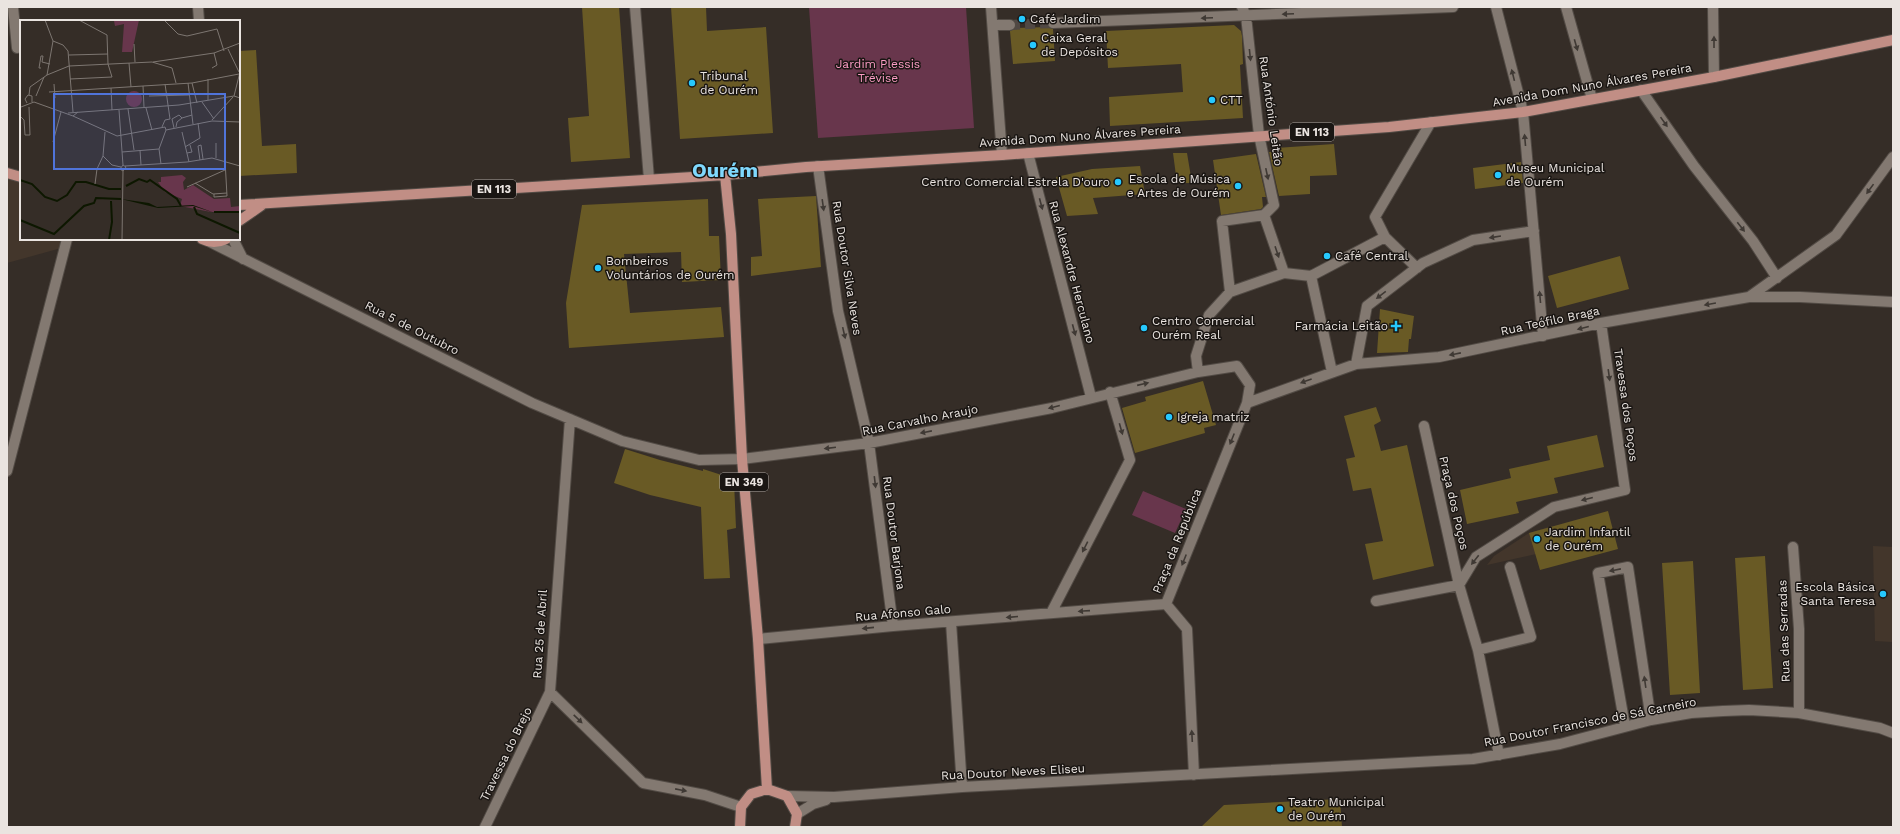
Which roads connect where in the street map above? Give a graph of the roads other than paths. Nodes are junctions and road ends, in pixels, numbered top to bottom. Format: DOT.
graph roads {
  1 [pos="13,7"];
  2 [pos="198,7"];
  3 [pos="635,7"];
  4 [pos="991,7"];
  5 [pos="1453,7"];
  6 [pos="1496,7"];
  7 [pos="1566,7"];
  8 [pos="1714,7"];
  9 [pos="1335,10"];
  10 [pos="1244,12"];
  11 [pos="199,20"];
  12 [pos="1052,23"];
  13 [pos="993,25"];
  14 [pos="1010,25"];
  15 [pos="1893,40"];
  16 [pos="17,48"];
  17 [pos="1714,77"];
  18 [pos="1641,90"];
  19 [pos="1592,99"];
  20 [pos="1523,112"];
  21 [pos="1431,122"];
  22 [pos="1259,135"];
  23 [pos="1028,153"];
  24 [pos="1002,155"];
  25 [pos="1893,157"];
  26 [pos="818,166"];
  27 [pos="7,173"];
  28 [pos="725,175"];
  29 [pos="20,177"];
  30 [pos="649,179"];
  31 [pos="263,204"];
  32 [pos="240,205"];
  33 [pos="1264,215"];
  34 [pos="240,219"];
  35 [pos="1534,231"];
  36 [pos="1385,237"];
  37 [pos="67,240"];
  38 [pos="223,240"];
  39 [pos="234,240"];
  40 [pos="206,241"];
  41 [pos="243,258"];
  42 [pos="1417,268"];
  43 [pos="1284,273"];
  44 [pos="1311,276"];
  45 [pos="1777,278"];
  46 [pos="1230,292"];
  47 [pos="1749,297"];
  48 [pos="1893,302"];
  49 [pos="1602,323"];
  50 [pos="1544,336"];
  51 [pos="1356,364"];
  52 [pos="1198,372"];
  53 [pos="1332,372"];
  54 [pos="1110,392"];
  55 [pos="1091,397"];
  56 [pos="1246,403"];
  57 [pos="570,419"];
  58 [pos="1424,426"];
  59 [pos="869,444"];
  60 [pos="742,459"];
  61 [pos="7,471"];
  62 [pos="1793,547"];
  63 [pos="1510,567"];
  64 [pos="1459,585"];
  65 [pos="1376,600"];
  66 [pos="1166,604"];
  67 [pos="1051,613"];
  68 [pos="951,622"];
  69 [pos="893,626"];
  70 [pos="758,639"];
  71 [pos="1478,650"];
  72 [pos="550,692"];
  73 [pos="1799,713"];
  74 [pos="1651,720"];
  75 [pos="1625,726"];
  76 [pos="1893,733"];
  77 [pos="1499,755"];
  78 [pos="1194,775"];
  79 [pos="962,787"];
  80 [pos="767,789"];
  81 [pos="786,796"];
  82 [pos="834,797"];
  83 [pos="741,807"];
  84 [pos="797,814"];
  85 [pos="485,827"];
  86 [pos="740,827"];
  87 [pos="795,827"];
  1 -- 16 [label="street"];
  2 -- 11 [label="street"];
  3 -- 30 [label="street"];
  4 -- 13 [label="street"];
  5 -- 9 [label="street"];
  20 -- 6 [label="street, one-way"];
  7 -- 19 [label="street, one-way"];
  17 -- 8 [label="street, one-way"];
  9 -- 10 [label="street, one-way"];
  10 -- 12 [label="street, one-way"];
  10 -- 22 [label="street, Rua António Leitão, one-way"];
  13 -- 14 [label="street"];
  13 -- 24 [label="street"];
  15 -- 17 [label="main road, Avenida Dom Nuno Álvares Pereira / EN 113"];
  17 -- 18 [label="main road, Avenida Dom Nuno Álvares Pereira / EN 113"];
  18 -- 19 [label="main road, Avenida Dom Nuno Álvares Pereira / EN 113"];
  18 -- 45 [label="street, one-way"];
  19 -- 20 [label="main road, Avenida Dom Nuno Álvares Pereira / EN 113"];
  20 -- 21 [label="main road, Avenida Dom Nuno Álvares Pereira / EN 113"];
  35 -- 20 [label="street, one-way"];
  21 -- 22 [label="main road, Avenida Dom Nuno Álvares Pereira / EN 113"];
  21 -- 36 [label="street"];
  22 -- 23 [label="main road, Avenida Dom Nuno Álvares Pereira / EN 113"];
  22 -- 33 [label="street, Rua António Leitão, one-way"];
  23 -- 24 [label="main road, Avenida Dom Nuno Álvares Pereira / EN 113"];
  23 -- 55 [label="street, Rua Alexandre Herculano, one-way"];
  24 -- 26 [label="main road, Avenida Dom Nuno Álvares Pereira / EN 113"];
  25 -- 45 [label="street, one-way"];
  26 -- 28 [label="main road, Avenida Dom Nuno Álvares Pereira / EN 113"];
  26 -- 59 [label="street, Rua Doutor Silva Neves, one-way"];
  27 -- 29 [label="main road"];
  28 -- 30 [label="main road, Avenida Dom Nuno Álvares Pereira / EN 113"];
  28 -- 60 [label="main road, EN 349"];
  30 -- 31 [label="main road, Avenida Dom Nuno Álvares Pereira / EN 113"];
  31 -- 32 [label="main road, EN 113"];
  31 -- 34 [label="main road, EN 113"];
  33 -- 43 [label="street, one-way"];
  33 -- 46 [label="street"];
  35 -- 42 [label="street, one-way"];
  50 -- 35 [label="street, one-way"];
  36 -- 42 [label="street"];
  36 -- 44 [label="street"];
  37 -- 61 [label="street"];
  38 -- 40 [label="main road"];
  39 -- 41 [label="street"];
  40 -- 41 [label="street, Rua 5 de Outubro"];
  41 -- 57 [label="street, Rua 5 de Outubro"];
  42 -- 51 [label="street, one-way"];
  43 -- 44 [label="street"];
  43 -- 46 [label="street"];
  44 -- 53 [label="street"];
  45 -- 47 [label="street"];
  46 -- 52 [label="street"];
  47 -- 48 [label="street"];
  47 -- 49 [label="street, Rua Teófilo Braga, one-way"];
  49 -- 50 [label="street, Rua Teófilo Braga, one-way"];
  49 -- 64 [label="street, Travessa dos Poços, one-way"];
  50 -- 51 [label="street, Rua Teófilo Braga, one-way"];
  51 -- 53 [label="street, Rua Teófilo Braga"];
  54 -- 52 [label="street, Rua Carvalho Araujo, one-way"];
  52 -- 56 [label="street, Rua Carvalho Araujo"];
  53 -- 56 [label="street, Rua Teófilo Braga, one-way"];
  54 -- 55 [label="street, Rua Carvalho Araujo"];
  54 -- 67 [label="street, one-way"];
  55 -- 59 [label="street, Rua Carvalho Araujo, one-way"];
  56 -- 66 [label="street, Praça da República, one-way"];
  57 -- 60 [label="street, Rua Carvalho Araujo"];
  57 -- 72 [label="street, Rua 25 de Abril"];
  58 -- 64 [label="street, Praça dos Poços"];
  59 -- 60 [label="street, Rua Carvalho Araujo, one-way"];
  59 -- 69 [label="street, Rua Doutor Barjona, one-way"];
  60 -- 70 [label="main road, EN 349"];
  62 -- 73 [label="street, Rua das Serradas"];
  63 -- 71 [label="street"];
  64 -- 65 [label="street"];
  64 -- 71 [label="street, Praça dos Poços"];
  66 -- 67 [label="street, Praça da República, one-way"];
  78 -- 66 [label="street, one-way"];
  67 -- 68 [label="street, Rua Afonso Galo, one-way"];
  68 -- 69 [label="street, Rua Afonso Galo"];
  68 -- 79 [label="street"];
  69 -- 70 [label="street, Rua Afonso Galo, one-way"];
  70 -- 80 [label="main road, EN 349"];
  71 -- 77 [label="street, Praça dos Poços"];
  72 -- 83 [label="street, Rua 25 de Abril, one-way"];
  72 -- 85 [label="street, Travessa do Brejo"];
  73 -- 74 [label="street, Rua Doutor Francisco de Sá Carneiro"];
  73 -- 76 [label="street, Rua Doutor Francisco de Sá Carneiro"];
  74 -- 75 [label="street, Rua Doutor Francisco de Sá Carneiro"];
  74 -- 75 [label="street, one-way"];
  75 -- 77 [label="street, Rua Doutor Francisco de Sá Carneiro"];
  77 -- 78 [label="street, Rua Doutor Francisco de Sá Carneiro"];
  78 -- 79 [label="street, Rua Doutor Neves Eliseu"];
  79 -- 82 [label="street, Rua Doutor Neves Eliseu"];
  80 -- 81 [label="main road"];
  80 -- 83 [label="main road"];
  81 -- 82 [label="street, Rua Doutor Neves Eliseu"];
  81 -- 84 [label="main road"];
  82 -- 84 [label="street, Rua Doutor Neves Eliseu"];
  83 -- 86 [label="main road"];
  84 -- 87 [label="main road"];
}
